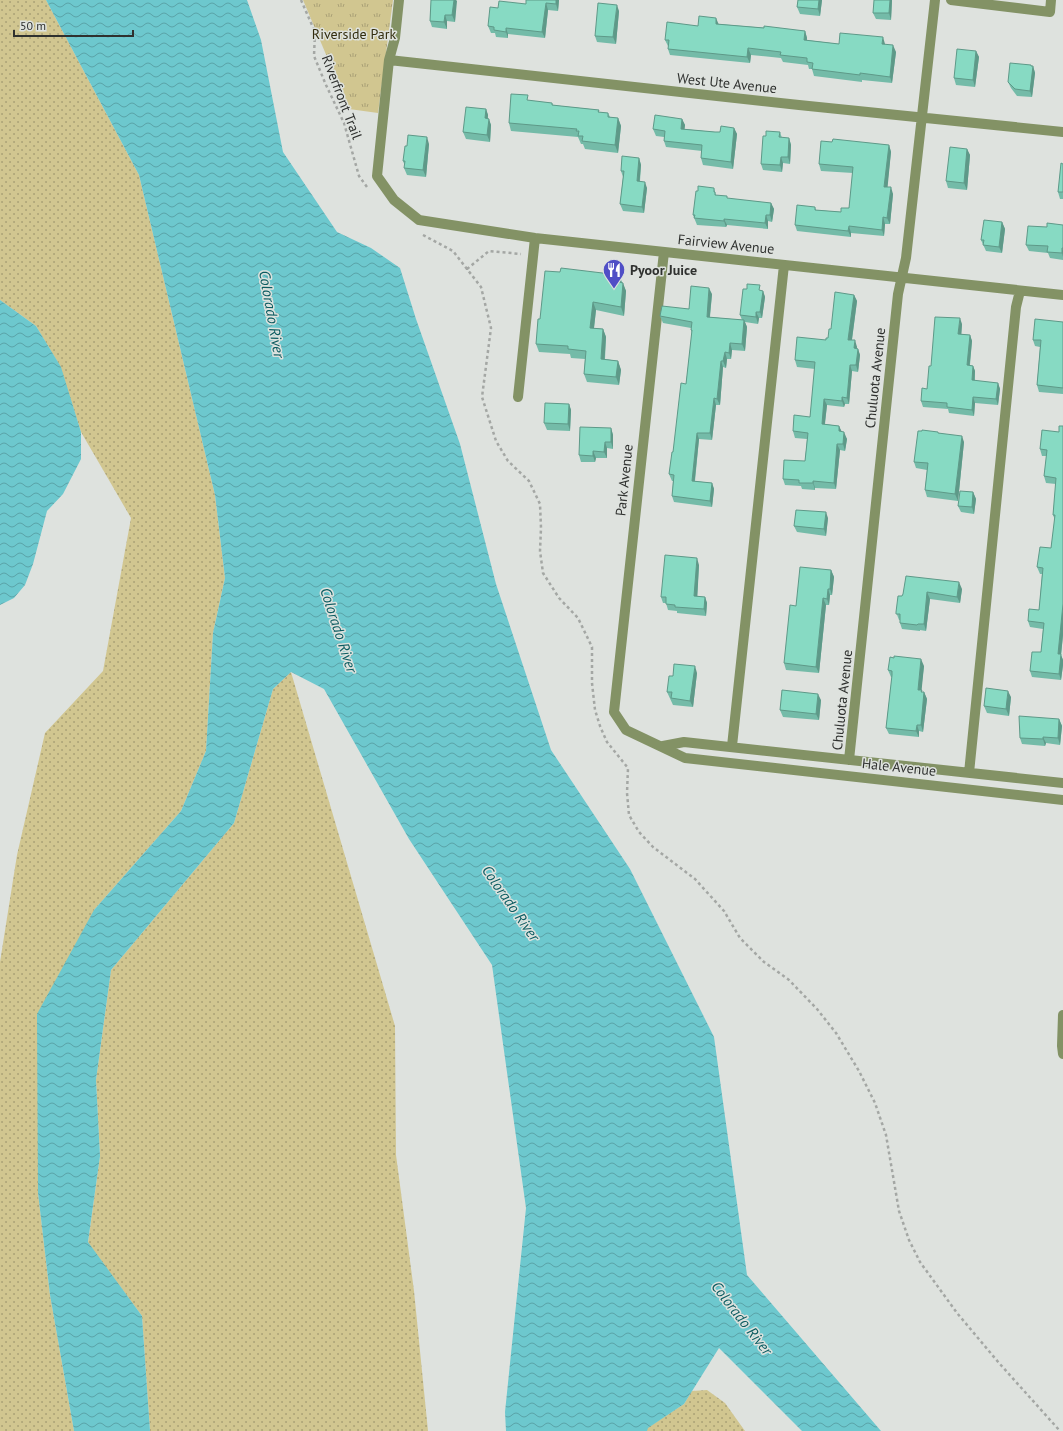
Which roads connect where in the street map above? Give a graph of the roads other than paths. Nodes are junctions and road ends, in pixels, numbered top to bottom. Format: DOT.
graph roads {
  1 [pos="399,0"];
  2 [pos="935,0"];
  3 [pos="952,0"];
  4 [pos="1051,0"];
  5 [pos="389,60"];
  6 [pos="922,117"];
  7 [pos="1063,132"];
  8 [pos="535,238"];
  9 [pos="664,252"];
  10 [pos="784,265"];
  11 [pos="902,278"];
  12 [pos="1020,290"];
  13 [pos="1063,295"];
  14 [pos="518,397"];
  15 [pos="614,712"];
  16 [pos="663,746"];
  17 [pos="732,746"];
  18 [pos="849,760"];
  19 [pos="969,773"];
  20 [pos="1063,783"];
  21 [pos="1063,800"];
  22 [pos="1063,1015"];
  23 [pos="1063,1054"];
  1 -- 5 [label="street, Fairview Avenue"];
  2 -- 6 [label="street, Chuluota Avenue"];
  3 -- 4 [label="street"];
  5 -- 6 [label="street, West Ute Avenue"];
  5 -- 8 [label="street, Fairview Avenue"];
  6 -- 7 [label="street, West Ute Avenue"];
  6 -- 11 [label="street, Chuluota Avenue"];
  8 -- 9 [label="street, Fairview Avenue"];
  8 -- 14 [label="street"];
  9 -- 10 [label="street, Fairview Avenue"];
  9 -- 15 [label="street, Park Avenue"];
  10 -- 11 [label="street, Fairview Avenue"];
  10 -- 17 [label="street"];
  11 -- 12 [label="street, Fairview Avenue"];
  11 -- 18 [label="street, Chuluota Avenue"];
  12 -- 13 [label="street, Fairview Avenue"];
  12 -- 19 [label="street"];
  15 -- 16 [label="street, Hale Avenue"];
  16 -- 17 [label="street, Hale Avenue"];
  16 -- 21 [label="street, Hale Avenue"];
  17 -- 18 [label="street, Hale Avenue"];
  18 -- 19 [label="street, Hale Avenue"];
  19 -- 20 [label="street, Hale Avenue"];
  22 -- 23 [label="street"];
}
